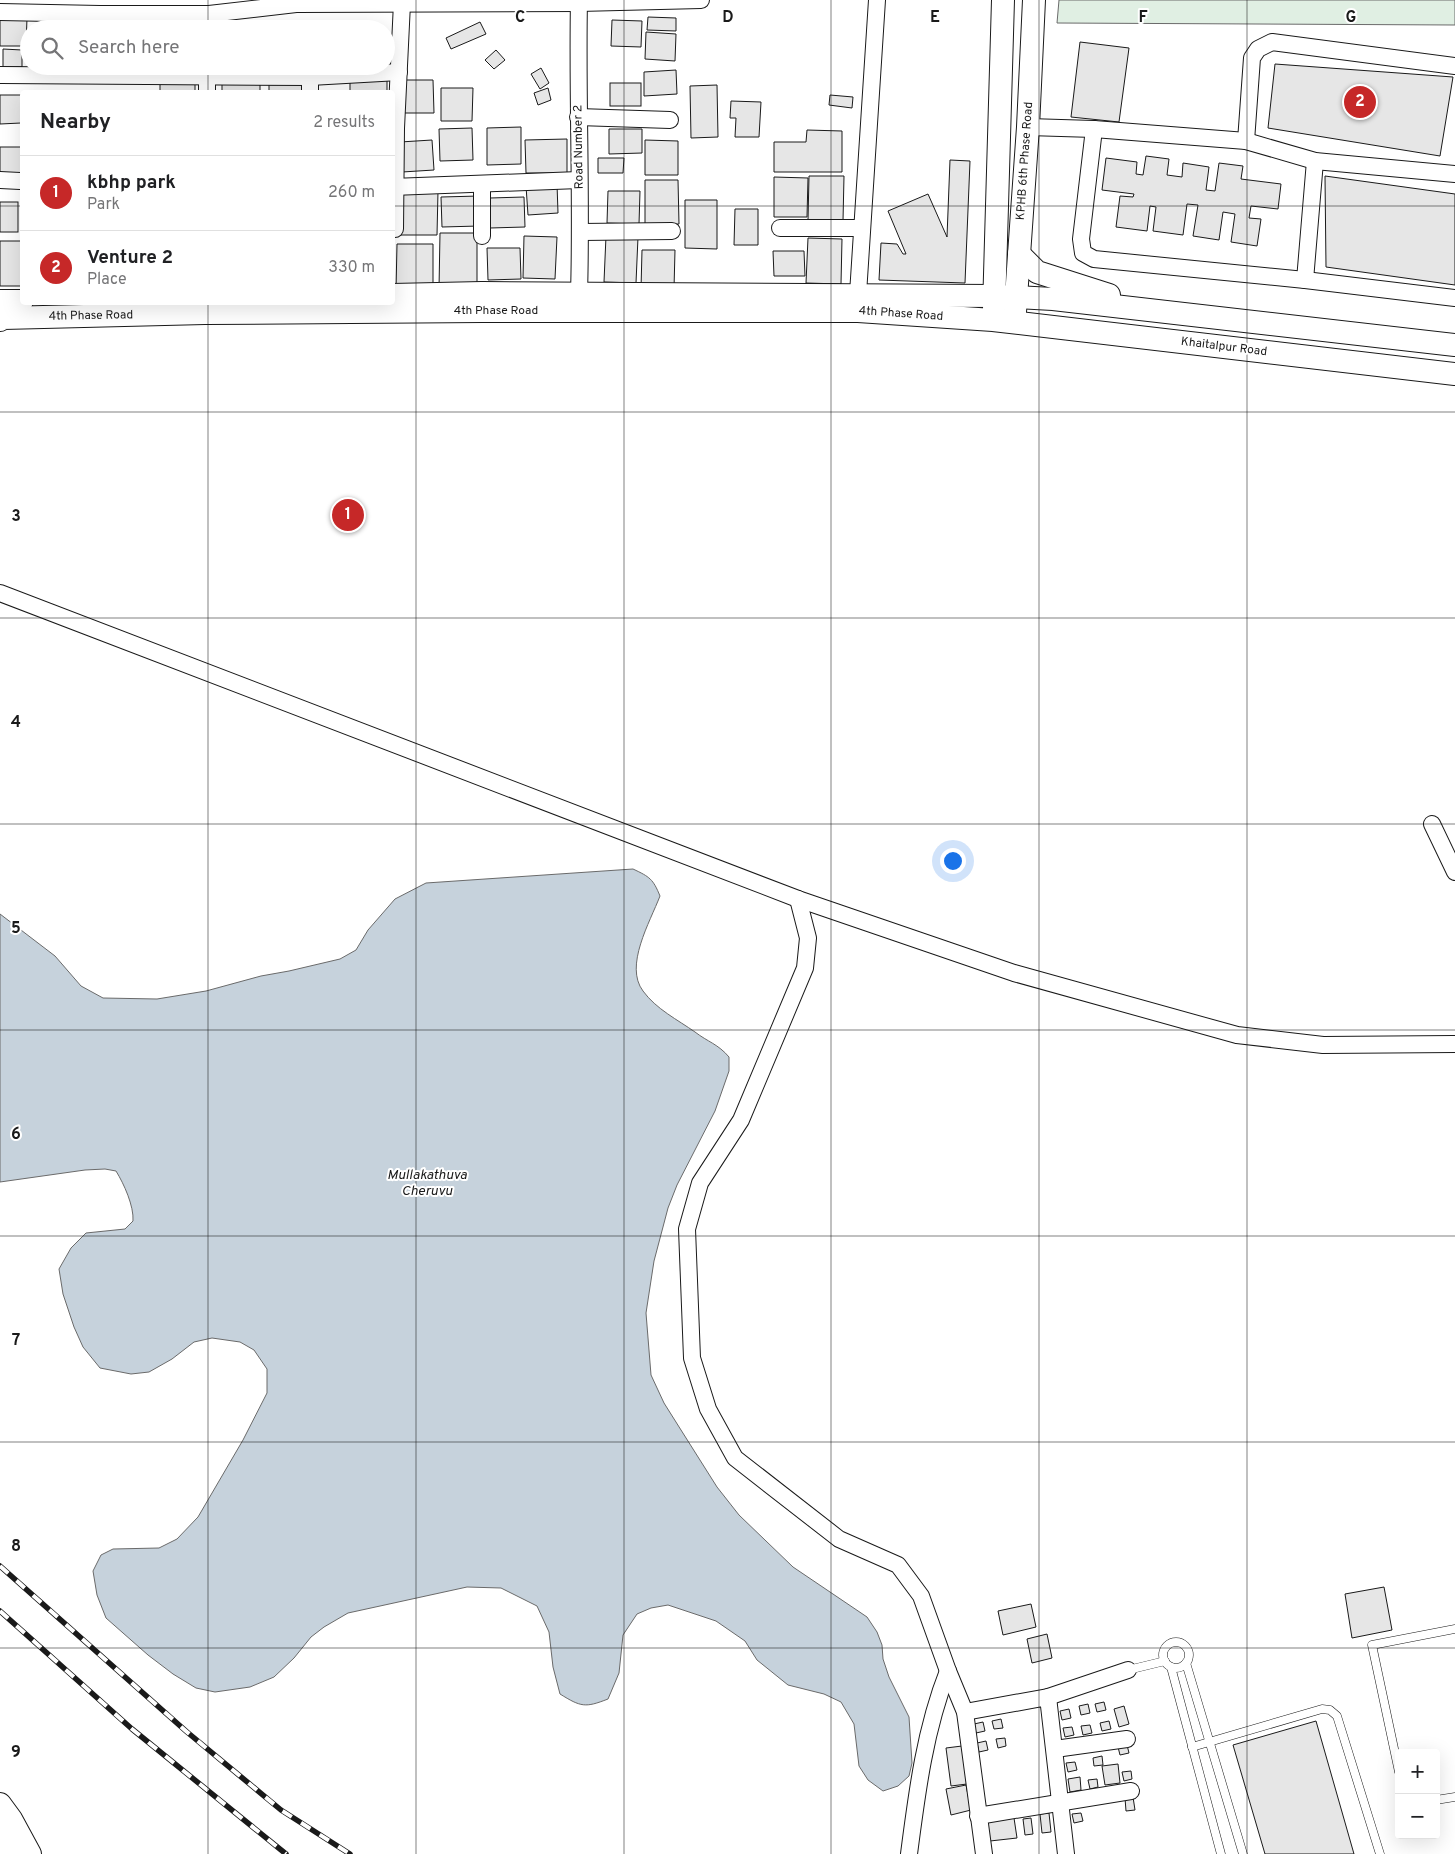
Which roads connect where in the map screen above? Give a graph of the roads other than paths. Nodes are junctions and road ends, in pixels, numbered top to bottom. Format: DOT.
graph roads {
  1 [pos="701,0"];
  2 [pos="877,0"];
  3 [pos="1003,0"];
  4 [pos="1034,0"];
  5 [pos="579,1"];
  6 [pos="296,2"];
  7 [pos="402,2"];
  8 [pos="100,7"];
  9 [pos="0,12"];
  10 [pos="201,20"];
  11 [pos="214,20"];
  12 [pos="1455,66"];
  13 [pos="400,72"];
  14 [pos="395,73"];
  15 [pos="0,74"];
  16 [pos="20,74"];
  17 [pos="207,75"];
  18 [pos="236,75"];
  19 [pos="379,75"];
  20 [pos="310,85"];
  21 [pos="207,90"];
  22 [pos="578,117"];
  23 [pos="395,119"];
  24 [pos="670,120"];
  25 [pos="1028,127"];
  26 [pos="1094,129"];
  27 [pos="1246,140"];
  28 [pos="1315,161"];
  29 [pos="1455,174"];
  30 [pos="0,180"];
  31 [pos="579,180"];
  32 [pos="20,181"];
  33 [pos="482,184"];
  34 [pos="395,187"];
  35 [pos="780,228"];
  36 [pos="862,228"];
  37 [pos="672,231"];
  38 [pos="581,232"];
  39 [pos="482,236"];
  40 [pos="1019,254"];
  41 [pos="1305,280"];
  42 [pos="395,294"];
  43 [pos="579,294"];
  44 [pos="858,294"];
  45 [pos="1006,297"];
  46 [pos="1455,298"];
  47 [pos="20,300"];
  48 [pos="0,301"];
  49 [pos="1134,309"];
  50 [pos="0,320"];
  51 [pos="1004,321"];
  52 [pos="1455,346"];
  53 [pos="1455,374"];
  54 [pos="0,593"];
  55 [pos="1432,824"];
  56 [pos="1455,872"];
  57 [pos="798,899"];
  58 [pos="1455,1044"];
  59 [pos="1455,1629"];
  60 [pos="1186,1663"];
  61 [pos="1168,1664"];
  62 [pos="1128,1670"];
  63 [pos="948,1671"];
  64 [pos="1048,1697"];
  65 [pos="965,1712"];
  66 [pos="1127,1739"];
  67 [pos="1209,1741"];
  68 [pos="1192,1747"];
  69 [pos="1055,1749"];
  70 [pos="1395,1753"];
  71 [pos="1131,1791"];
  72 [pos="1455,1798"];
  73 [pos="1440,1800"];
  74 [pos="1060,1802"];
  75 [pos="0,1804"];
  76 [pos="0,1816"];
  77 [pos="978,1816"];
  78 [pos="8,1854"];
  79 [pos="30,1854"];
  80 [pos="909,1854"];
  81 [pos="984,1854"];
  82 [pos="1066,1854"];
  83 [pos="1221,1854"];
  84 [pos="1243,1854"];
  85 [pos="1380,1854"];
  1 -- 5 [label="street"];
  2 -- 36 [label="street"];
  3 -- 45 [label="street, KPHB 6th Phase Road"];
  4 -- 25 [label="street, KPHB 6th Phase Road"];
  5 -- 7 [label="street"];
  5 -- 22 [label="street, Road Number 2"];
  6 -- 7 [label="street"];
  6 -- 11 [label="street"];
  7 -- 13 [label="street"];
  8 -- 9 [label="street"];
  8 -- 10 [label="street"];
  12 -- 27 [label="street"];
  13 -- 14 [label="street"];
  13 -- 23 [label="street"];
  15 -- 16 [label="street"];
  17 -- 21 [label="street"];
  18 -- 20 [label="street"];
  19 -- 20 [label="street"];
  22 -- 24 [label="street"];
  22 -- 31 [label="street, Road Number 2"];
  25 -- 26 [label="street"];
  25 -- 40 [label="street, KPHB 6th Phase Road"];
  26 -- 27 [label="street"];
  26 -- 41 [label="street"];
  27 -- 28 [label="street"];
  28 -- 29 [label="street"];
  28 -- 41 [label="street"];
  30 -- 32 [label="street"];
  31 -- 33 [label="street"];
  31 -- 38 [label="street, Road Number 2"];
  33 -- 34 [label="street"];
  33 -- 39 [label="street"];
  35 -- 36 [label="street"];
  36 -- 44 [label="street"];
  37 -- 38 [label="street"];
  38 -- 43 [label="street, Road Number 2"];
  40 -- 45 [label="street, KPHB 6th Phase Road"];
  40 -- 49 [label="street"];
  41 -- 46 [label="street"];
  42 -- 43 [label="street, 4th Phase Road"];
  43 -- 44 [label="street, 4th Phase Road"];
  44 -- 45 [label="street, 4th Phase Road"];
  45 -- 49 [label="street"];
  45 -- 51 [label="street, KPHB 6th Phase Road"];
  47 -- 48 [label="street"];
  49 -- 52 [label="street"];
  50 -- 51 [label="street, 4th Phase Road"];
  51 -- 53 [label="street, Khaitalpur Road"];
  54 -- 57 [label="street"];
  55 -- 56 [label="street"];
  57 -- 58 [label="street"];
  57 -- 63 [label="street"];
  59 -- 70 [label="lane"];
  60 -- 61 [label="lane"];
  60 -- 61 [label="lane"];
  60 -- 67 [label="lane"];
  61 -- 62 [label="lane"];
  61 -- 68 [label="lane"];
  62 -- 64 [label="street"];
  63 -- 65 [label="street"];
  63 -- 80 [label="street"];
  64 -- 65 [label="street"];
  64 -- 69 [label="street"];
  65 -- 77 [label="street"];
  66 -- 69 [label="street"];
  67 -- 68 [label="lane"];
  67 -- 84 [label="lane"];
  67 -- 85 [label="lane"];
  68 -- 83 [label="lane"];
  69 -- 74 [label="street"];
  71 -- 74 [label="street"];
  72 -- 73 [label="lane"];
  74 -- 77 [label="street"];
  74 -- 82 [label="street"];
  75 -- 79 [label="street"];
  76 -- 78 [label="main road"];
  77 -- 81 [label="street"];
}
